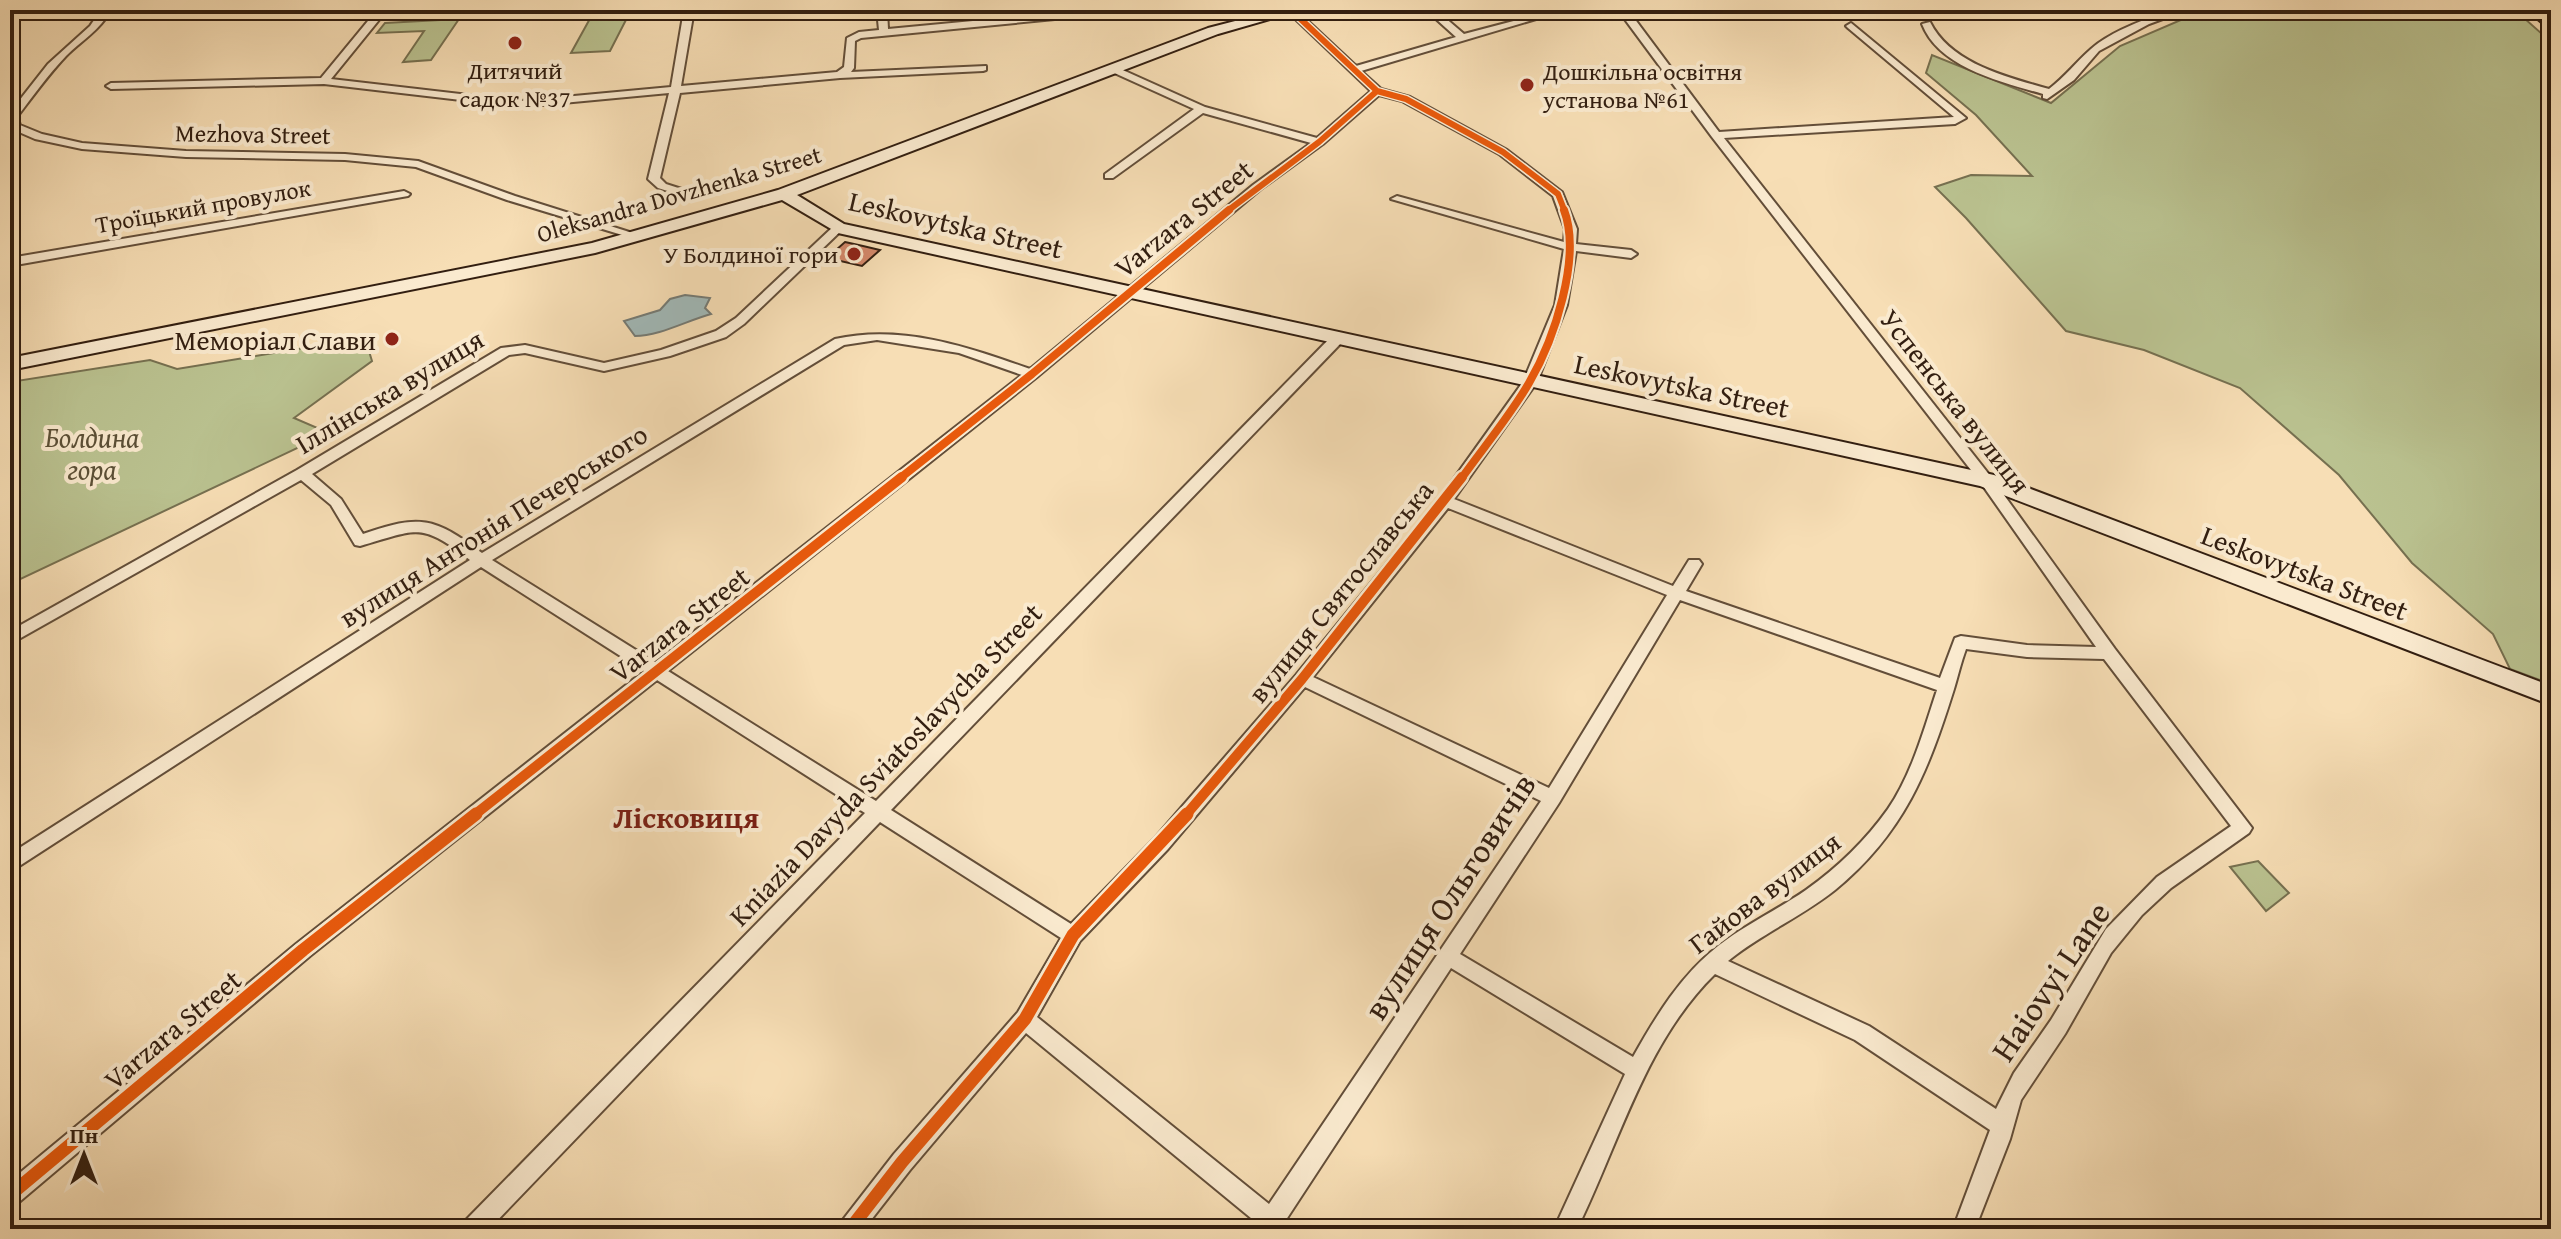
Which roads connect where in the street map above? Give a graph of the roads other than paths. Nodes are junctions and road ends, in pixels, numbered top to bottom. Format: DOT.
graph roads {
  1 [pos="106,10"];
  2 [pos="382,10"];
  3 [pos="689,10"];
  4 [pos="882,10"];
  5 [pos="1117,10"];
  6 [pos="1292,10"];
  7 [pos="1431,10"];
  8 [pos="1623,10"];
  9 [pos="2182,10"];
  10 [pos="2534,10"];
  11 [pos="1533,17"];
  12 [pos="1927,24"];
  13 [pos="2551,25"];
  14 [pos="1851,26"];
  15 [pos="884,32"];
  16 [pos="1463,38"];
  17 [pos="983,68"];
  18 [pos="1113,69"];
  19 [pos="1356,69"];
  20 [pos="840,75"];
  21 [pos="324,81"];
  22 [pos="111,86"];
  23 [pos="676,91"];
  24 [pos="1377,91"];
  25 [pos="1201,109"];
  26 [pos="1716,135"];
  27 [pos="1319,142"];
  28 [pos="1109,176"];
  29 [pos="404,194"];
  30 [pos="784,194"];
  31 [pos="690,195"];
  32 [pos="1397,199"];
  33 [pos="838,228"];
  34 [pos="636,236"];
  35 [pos="1570,247"];
  36 [pos="1631,254"];
  37 [pos="10,262"];
  38 [pos="1131,292"];
  39 [pos="1338,338"];
  40 [pos="10,364"];
  41 [pos="1032,374"];
  42 [pos="1530,382"];
  43 [pos="302,473"];
  44 [pos="1986,480"];
  45 [pos="1445,501"];
  46 [pos="481,560"];
  47 [pos="1694,564"];
  48 [pos="1679,594"];
  49 [pos="10,638"];
  50 [pos="2109,653"];
  51 [pos="658,672"];
  52 [pos="1302,679"];
  53 [pos="1947,687"];
  54 [pos="2551,696"];
  55 [pos="1553,798"];
  56 [pos="880,810"];
  57 [pos="2243,828"];
  58 [pos="10,864"];
  59 [pos="1073,935"];
  60 [pos="1449,957"];
  61 [pos="1712,963"];
  62 [pos="1025,1019"];
  63 [pos="1637,1070"];
  64 [pos="2000,1124"];
  65 [pos="10,1195"];
  66 [pos="1269,1225"];
  67 [pos="473,1229"];
  68 [pos="850,1229"];
  69 [pos="1565,1229"];
  70 [pos="1964,1229"];
  1 -- 34 [label="street, Mezhova Street"];
  2 -- 21 [label="street"];
  3 -- 23 [label="street"];
  4 -- 15 [label="street"];
  5 -- 15 [label="street"];
  6 -- 18 [label="main road, Oleksandra Dovzhenka Street"];
  6 -- 19 [label="street, вулиця Святославська"];
  7 -- 16 [label="street"];
  8 -- 26 [label="street, Успенська вулиця"];
  9 -- 12 [label="street"];
  10 -- 13 [label="main road"];
  11 -- 16 [label="street"];
  14 -- 26 [label="street"];
  15 -- 20 [label="street"];
  16 -- 19 [label="street"];
  17 -- 20 [label="street"];
  18 -- 25 [label="street, Varzara Street"];
  18 -- 30 [label="main road, Oleksandra Dovzhenka Street"];
  19 -- 24 [label="street, вулиця Святославська"];
  20 -- 23 [label="street"];
  21 -- 22 [label="street"];
  21 -- 23 [label="street"];
  23 -- 31 [label="street"];
  24 -- 27 [label="street, Varzara Street"];
  24 -- 35 [label="street, вулиця Святославська"];
  25 -- 27 [label="street, Varzara Street"];
  25 -- 28 [label="street"];
  26 -- 44 [label="street, Успенська вулиця"];
  27 -- 38 [label="street, Varzara Street"];
  29 -- 37 [label="street, Троїцький провулок"];
  30 -- 33 [label="main road, Leskovytska Street"];
  30 -- 34 [label="main road, Oleksandra Dovzhenka Street"];
  32 -- 35 [label="street"];
  33 -- 38 [label="main road, Leskovytska Street"];
  33 -- 43 [label="street, Іллінська вулиця"];
  34 -- 40 [label="main road, Oleksandra Dovzhenka Street"];
  35 -- 36 [label="street"];
  35 -- 42 [label="street, вулиця Святославська"];
  38 -- 39 [label="main road, Leskovytska Street"];
  38 -- 41 [label="street, Varzara Street"];
  39 -- 42 [label="main road, Leskovytska Street"];
  39 -- 56 [label="street, Kniazia Davyda Sviatoslavycha Street"];
  41 -- 46 [label="street, вулиця Антонія Печерського"];
  41 -- 51 [label="street, Varzara Street"];
  42 -- 44 [label="main road, Leskovytska Street"];
  42 -- 45 [label="street, вулиця Святославська"];
  43 -- 46 [label="street"];
  43 -- 49 [label="street, Іллінська вулиця"];
  44 -- 50 [label="street, Успенська вулиця"];
  44 -- 54 [label="main road, Leskovytska Street"];
  45 -- 48 [label="street"];
  45 -- 52 [label="street, вулиця Святославська"];
  46 -- 51 [label="street"];
  46 -- 58 [label="street, вулиця Антонія Печерського"];
  47 -- 48 [label="street, вулиця Ольговичів"];
  48 -- 53 [label="street"];
  48 -- 55 [label="street, вулиця Ольговичів"];
  50 -- 53 [label="street, Гайова вулиця"];
  50 -- 57 [label="street, Успенська вулиця"];
  51 -- 56 [label="street"];
  51 -- 65 [label="street, Varzara Street"];
  52 -- 55 [label="street"];
  52 -- 59 [label="street, вулиця Святославська"];
  53 -- 61 [label="street, Гайова вулиця"];
  55 -- 60 [label="street, вулиця Ольговичів"];
  56 -- 59 [label="street"];
  56 -- 67 [label="street, Kniazia Davyda Sviatoslavycha Street"];
  57 -- 64 [label="street, Haiovyi Lane"];
  59 -- 62 [label="street, вулиця Святославська"];
  60 -- 63 [label="street"];
  60 -- 66 [label="street, вулиця Ольговичів"];
  61 -- 63 [label="street, Гайова вулиця"];
  61 -- 64 [label="street"];
  62 -- 66 [label="street"];
  62 -- 68 [label="street, вулиця Святославська"];
  63 -- 69 [label="street, Гайова вулиця"];
  64 -- 70 [label="street, Haiovyi Lane"];
}
